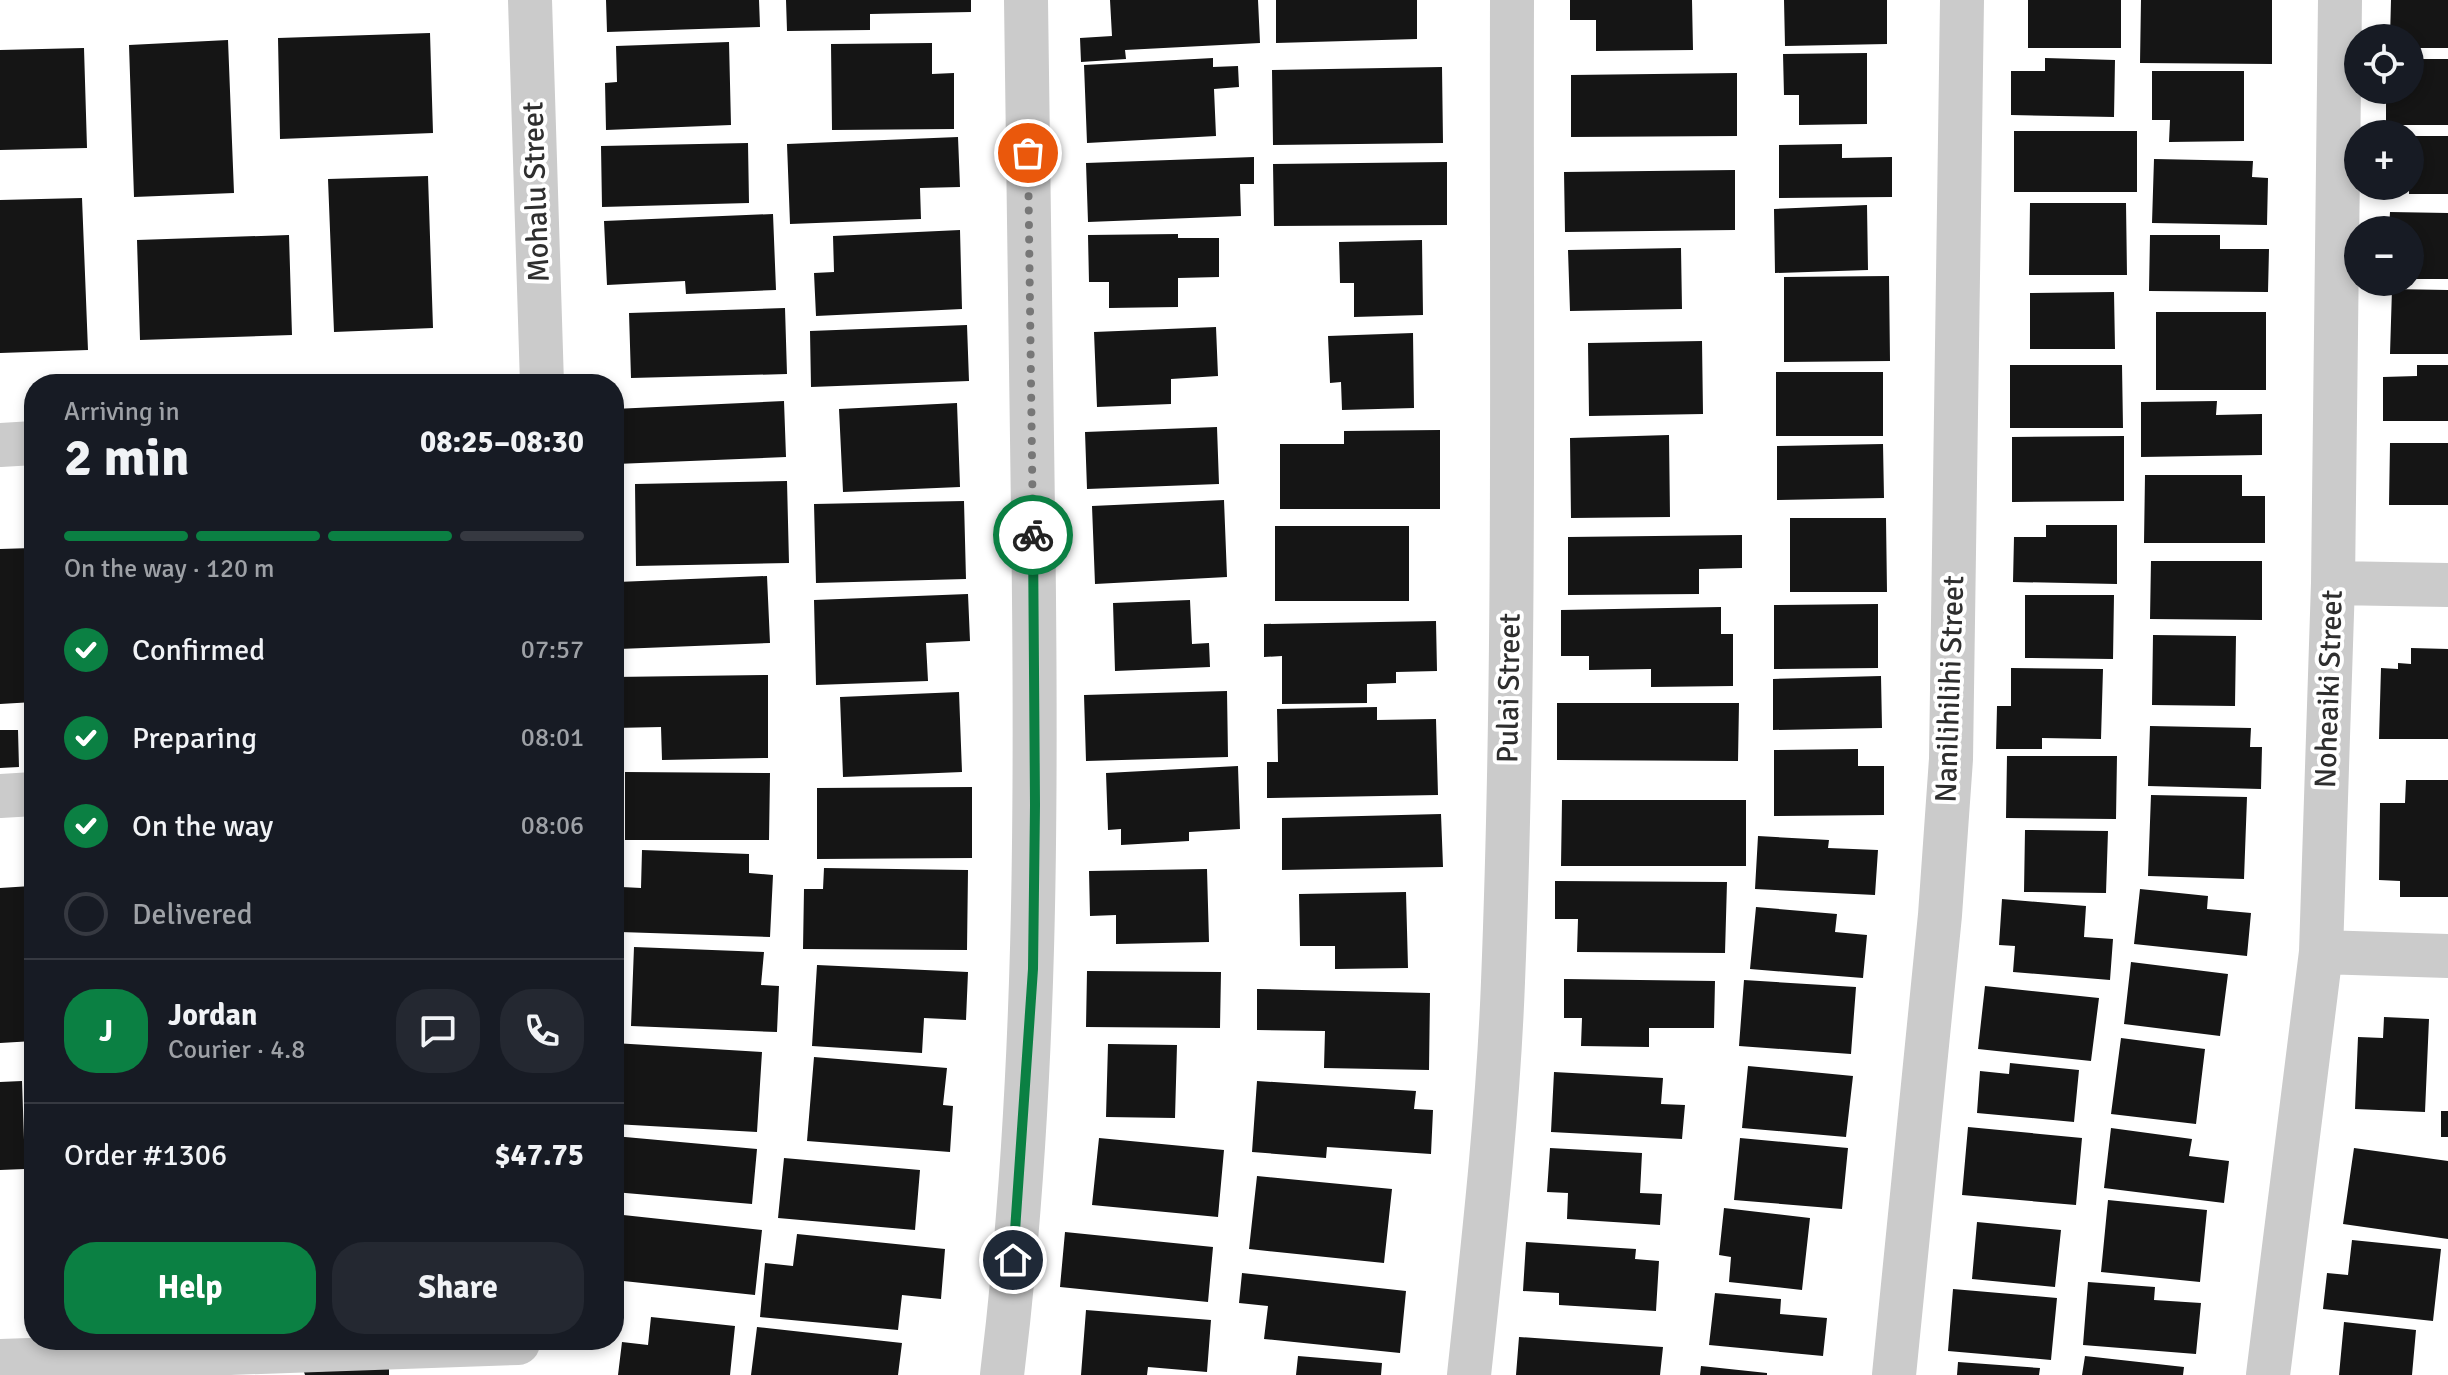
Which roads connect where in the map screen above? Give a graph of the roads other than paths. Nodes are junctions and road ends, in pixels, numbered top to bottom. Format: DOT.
graph roads {
  1 [pos="530,0"];
  2 [pos="1026,0"];
  3 [pos="1512,0"];
  4 [pos="1962,0"];
  5 [pos="2340,0"];
  6 [pos="542,374"];
  7 [pos="24,444"];
  8 [pos="0,445"];
  9 [pos="2333,583"];
  10 [pos="2448,585"];
  11 [pos="24,795"];
  12 [pos="0,796"];
  13 [pos="2321,952"];
  14 [pos="2448,956"];
  15 [pos="516,1353"];
  16 [pos="0,1361"];
  17 [pos="1002,1375"];
  18 [pos="1469,1375"];
  19 [pos="1894,1375"];
  20 [pos="2268,1375"];
  1 -- 6 [label="street, Mohalu Street"];
  2 -- 17 [label="street"];
  3 -- 18 [label="street, Pulai Street"];
  4 -- 19 [label="street, Nanilihilihi Street"];
  5 -- 9 [label="street, Noheaiki Street"];
  7 -- 8 [label="street"];
  9 -- 10 [label="street"];
  9 -- 13 [label="street, Noheaiki Street"];
  11 -- 12 [label="street"];
  13 -- 14 [label="street"];
  13 -- 20 [label="street, Noheaiki Street"];
  15 -- 16 [label="street"];
}
